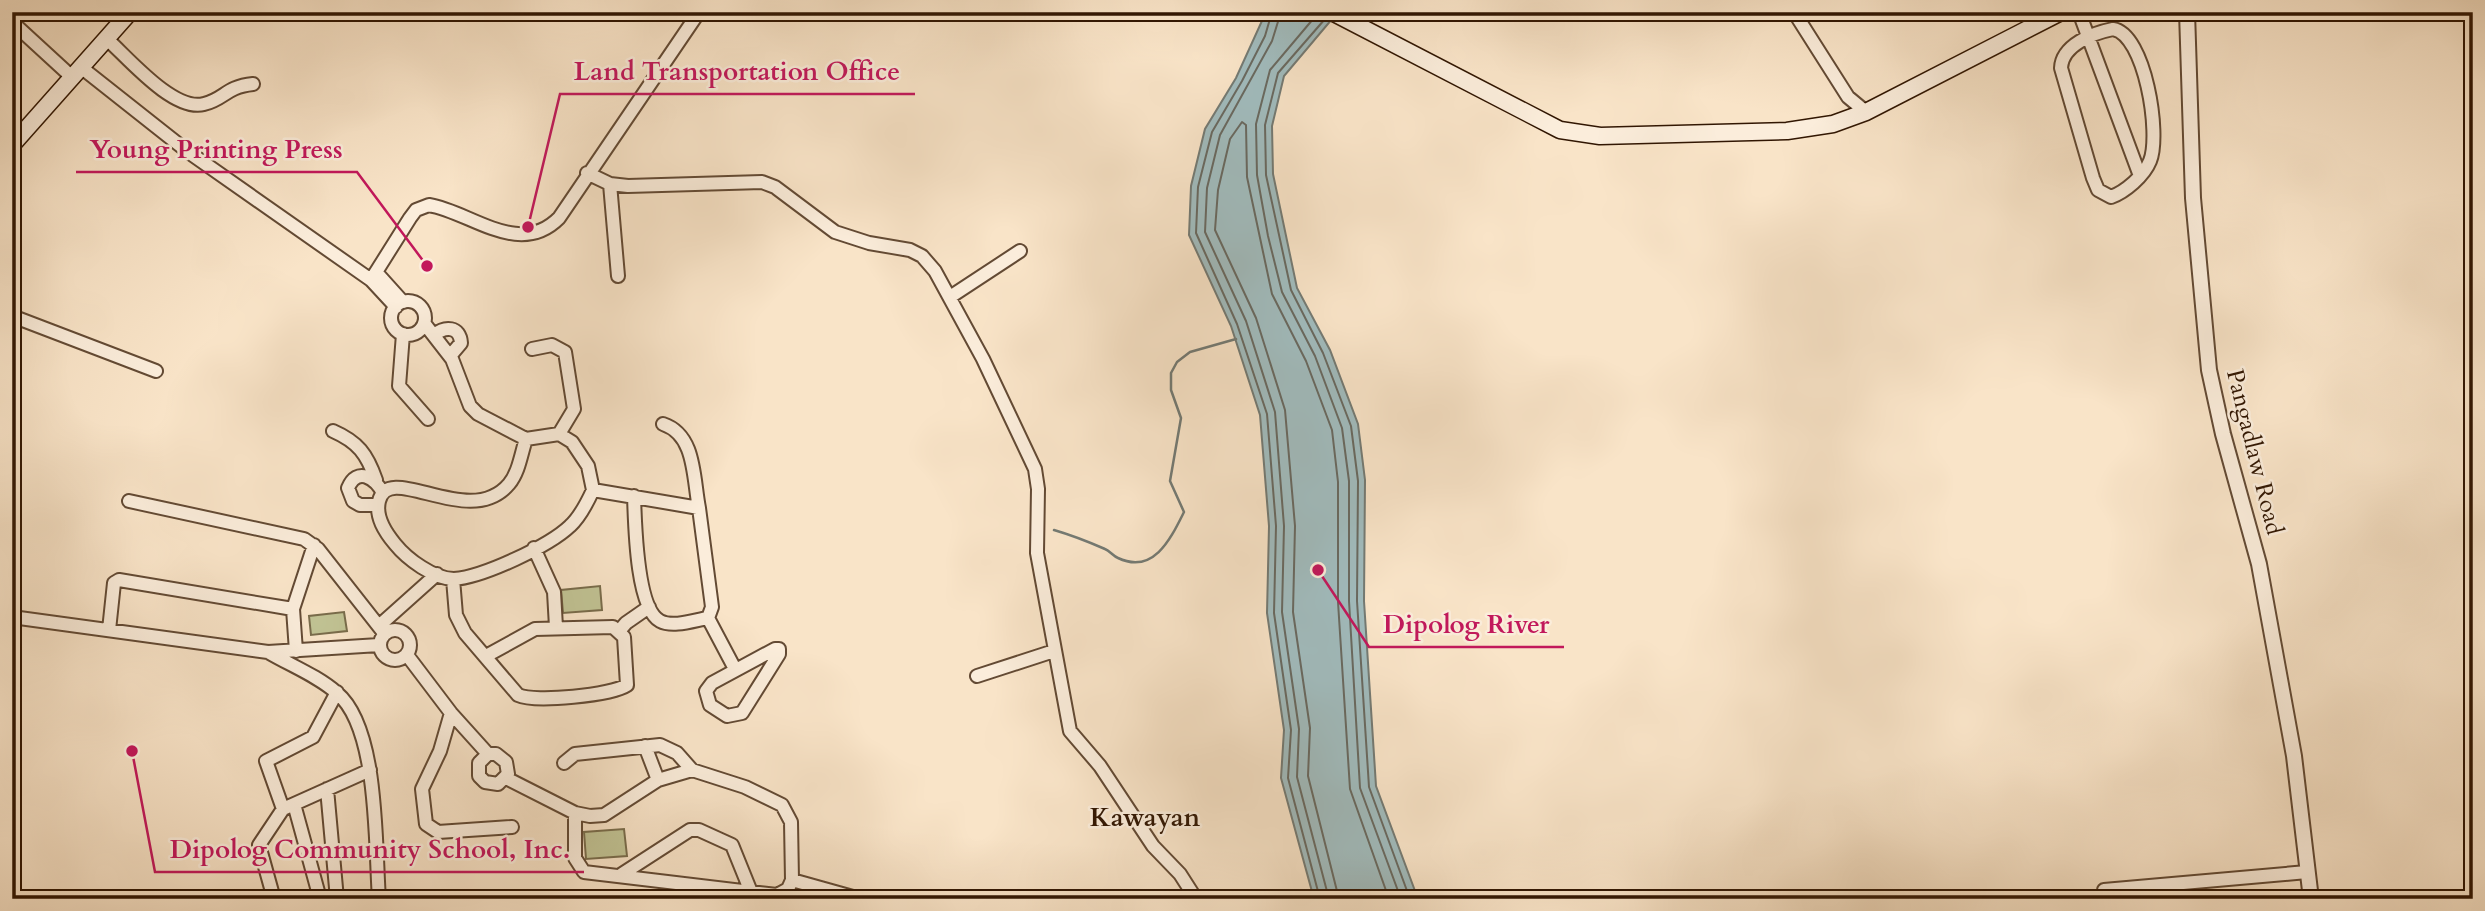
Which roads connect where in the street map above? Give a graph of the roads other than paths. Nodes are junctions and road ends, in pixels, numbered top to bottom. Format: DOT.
graph roads {
  1 [pos="130,12"];
  2 [pos="699,12"];
  3 [pos="1332,12"];
  4 [pos="1794,12"];
  5 [pos="2061,12"];
  6 [pos="2079,12"];
  7 [pos="2187,12"];
  8 [pos="12,22"];
  9 [pos="2089,37"];
  10 [pos="108,40"];
  11 [pos="78,73"];
  12 [pos="253,84"];
  13 [pos="1866,112"];
  14 [pos="14,141"];
  15 [pos="587,173"];
  16 [pos="2140,176"];
  17 [pos="610,184"];
  18 [pos="1020,251"];
  19 [pos="373,276"];
  20 [pos="618,276"];
  21 [pos="950,297"];
  22 [pos="399,304"];
  23 [pos="12,316"];
  24 [pos="424,323"];
  25 [pos="403,334"];
  26 [pos="434,335"];
  27 [pos="532,349"];
  28 [pos="450,356"];
  29 [pos="156,371"];
  30 [pos="428,419"];
  31 [pos="663,424"];
  32 [pos="333,431"];
  33 [pos="559,434"];
  34 [pos="526,439"];
  35 [pos="376,480"];
  36 [pos="593,490"];
  37 [pos="634,496"];
  38 [pos="381,499"];
  39 [pos="129,501"];
  40 [pos="699,508"];
  41 [pos="314,545"];
  42 [pos="534,548"];
  43 [pos="437,574"];
  44 [pos="453,579"];
  45 [pos="649,607"];
  46 [pos="293,609"];
  47 [pos="12,617"];
  48 [pos="708,618"];
  49 [pos="556,627"];
  50 [pos="109,630"];
  51 [pos="620,630"];
  52 [pos="381,634"];
  53 [pos="296,651"];
  54 [pos="1054,651"];
  55 [pos="268,652"];
  56 [pos="407,655"];
  57 [pos="486,656"];
  58 [pos="735,669"];
  59 [pos="977,676"];
  60 [pos="337,692"];
  61 [pos="451,713"];
  62 [pos="645,746"];
  63 [pos="488,754"];
  64 [pos="564,763"];
  65 [pos="370,770"];
  66 [pos="692,770"];
  67 [pos="506,778"];
  68 [pos="658,780"];
  69 [pos="327,789"];
  70 [pos="289,807"];
  71 [pos="575,813"];
  72 [pos="512,827"];
  73 [pos="2307,872"];
  74 [pos="622,874"];
  75 [pos="792,880"];
  76 [pos="2104,890"];
  77 [pos="751,892"];
  78 [pos="274,899"];
  79 [pos="323,899"];
  80 [pos="337,899"];
  81 [pos="379,899"];
  82 [pos="860,899"];
  83 [pos="1196,899"];
  84 [pos="2311,899"];
  1 -- 10 [label="main road"];
  2 -- 15 [label="street"];
  3 -- 13 [label="main road"];
  4 -- 13 [label="street"];
  5 -- 13 [label="main road"];
  6 -- 9 [label="street"];
  7 -- 73 [label="street, Pangadlaw Road"];
  8 -- 11 [label="street"];
  9 -- 16 [label="street"];
  9 -- 16 [label="street"];
  9 -- 16 [label="street"];
  10 -- 11 [label="main road"];
  10 -- 12 [label="street"];
  11 -- 14 [label="main road"];
  11 -- 19 [label="street"];
  15 -- 17 [label="street"];
  15 -- 19 [label="street"];
  17 -- 20 [label="street"];
  17 -- 21 [label="street"];
  18 -- 21 [label="street"];
  19 -- 22 [label="street"];
  21 -- 54 [label="street"];
  22 -- 24 [label="street"];
  22 -- 25 [label="street"];
  23 -- 29 [label="street"];
  24 -- 25 [label="street"];
  24 -- 26 [label="street"];
  25 -- 30 [label="street"];
  26 -- 28 [label="street"];
  26 -- 28 [label="street"];
  27 -- 33 [label="street"];
  28 -- 34 [label="street"];
  31 -- 40 [label="street"];
  32 -- 35 [label="street"];
  33 -- 34 [label="street"];
  33 -- 36 [label="street"];
  34 -- 38 [label="street"];
  35 -- 38 [label="street"];
  35 -- 38 [label="street"];
  36 -- 37 [label="street"];
  36 -- 42 [label="street"];
  37 -- 40 [label="street"];
  37 -- 45 [label="street"];
  38 -- 43 [label="street"];
  39 -- 41 [label="street"];
  40 -- 48 [label="street"];
  41 -- 46 [label="street"];
  41 -- 52 [label="street"];
  42 -- 44 [label="street"];
  42 -- 49 [label="street"];
  43 -- 44 [label="street"];
  43 -- 52 [label="street"];
  44 -- 57 [label="street"];
  45 -- 48 [label="street"];
  45 -- 51 [label="street"];
  46 -- 50 [label="street"];
  46 -- 53 [label="street"];
  47 -- 50 [label="street"];
  48 -- 58 [label="street"];
  49 -- 51 [label="street"];
  49 -- 57 [label="street"];
  50 -- 55 [label="street"];
  51 -- 57 [label="street"];
  52 -- 53 [label="street"];
  52 -- 56 [label="street"];
  52 -- 56 [label="street"];
  53 -- 55 [label="street"];
  54 -- 59 [label="street"];
  54 -- 83 [label="street"];
  55 -- 60 [label="street"];
  56 -- 61 [label="street"];
  58 -- 58 [label="street"];
  60 -- 65 [label="street"];
  60 -- 70 [label="street"];
  61 -- 63 [label="street"];
  61 -- 72 [label="street"];
  62 -- 64 [label="street"];
  62 -- 66 [label="street"];
  62 -- 68 [label="street"];
  63 -- 67 [label="street"];
  63 -- 67 [label="street"];
  65 -- 69 [label="street"];
  65 -- 81 [label="street"];
  66 -- 68 [label="street"];
  66 -- 75 [label="street"];
  67 -- 71 [label="street"];
  68 -- 71 [label="street"];
  69 -- 70 [label="street"];
  69 -- 80 [label="street"];
  70 -- 78 [label="street"];
  70 -- 79 [label="street"];
  71 -- 74 [label="street"];
  73 -- 76 [label="street"];
  73 -- 84 [label="street, Pangadlaw Road"];
  74 -- 77 [label="street"];
  74 -- 77 [label="street"];
  75 -- 77 [label="street"];
  75 -- 82 [label="street"];
}
